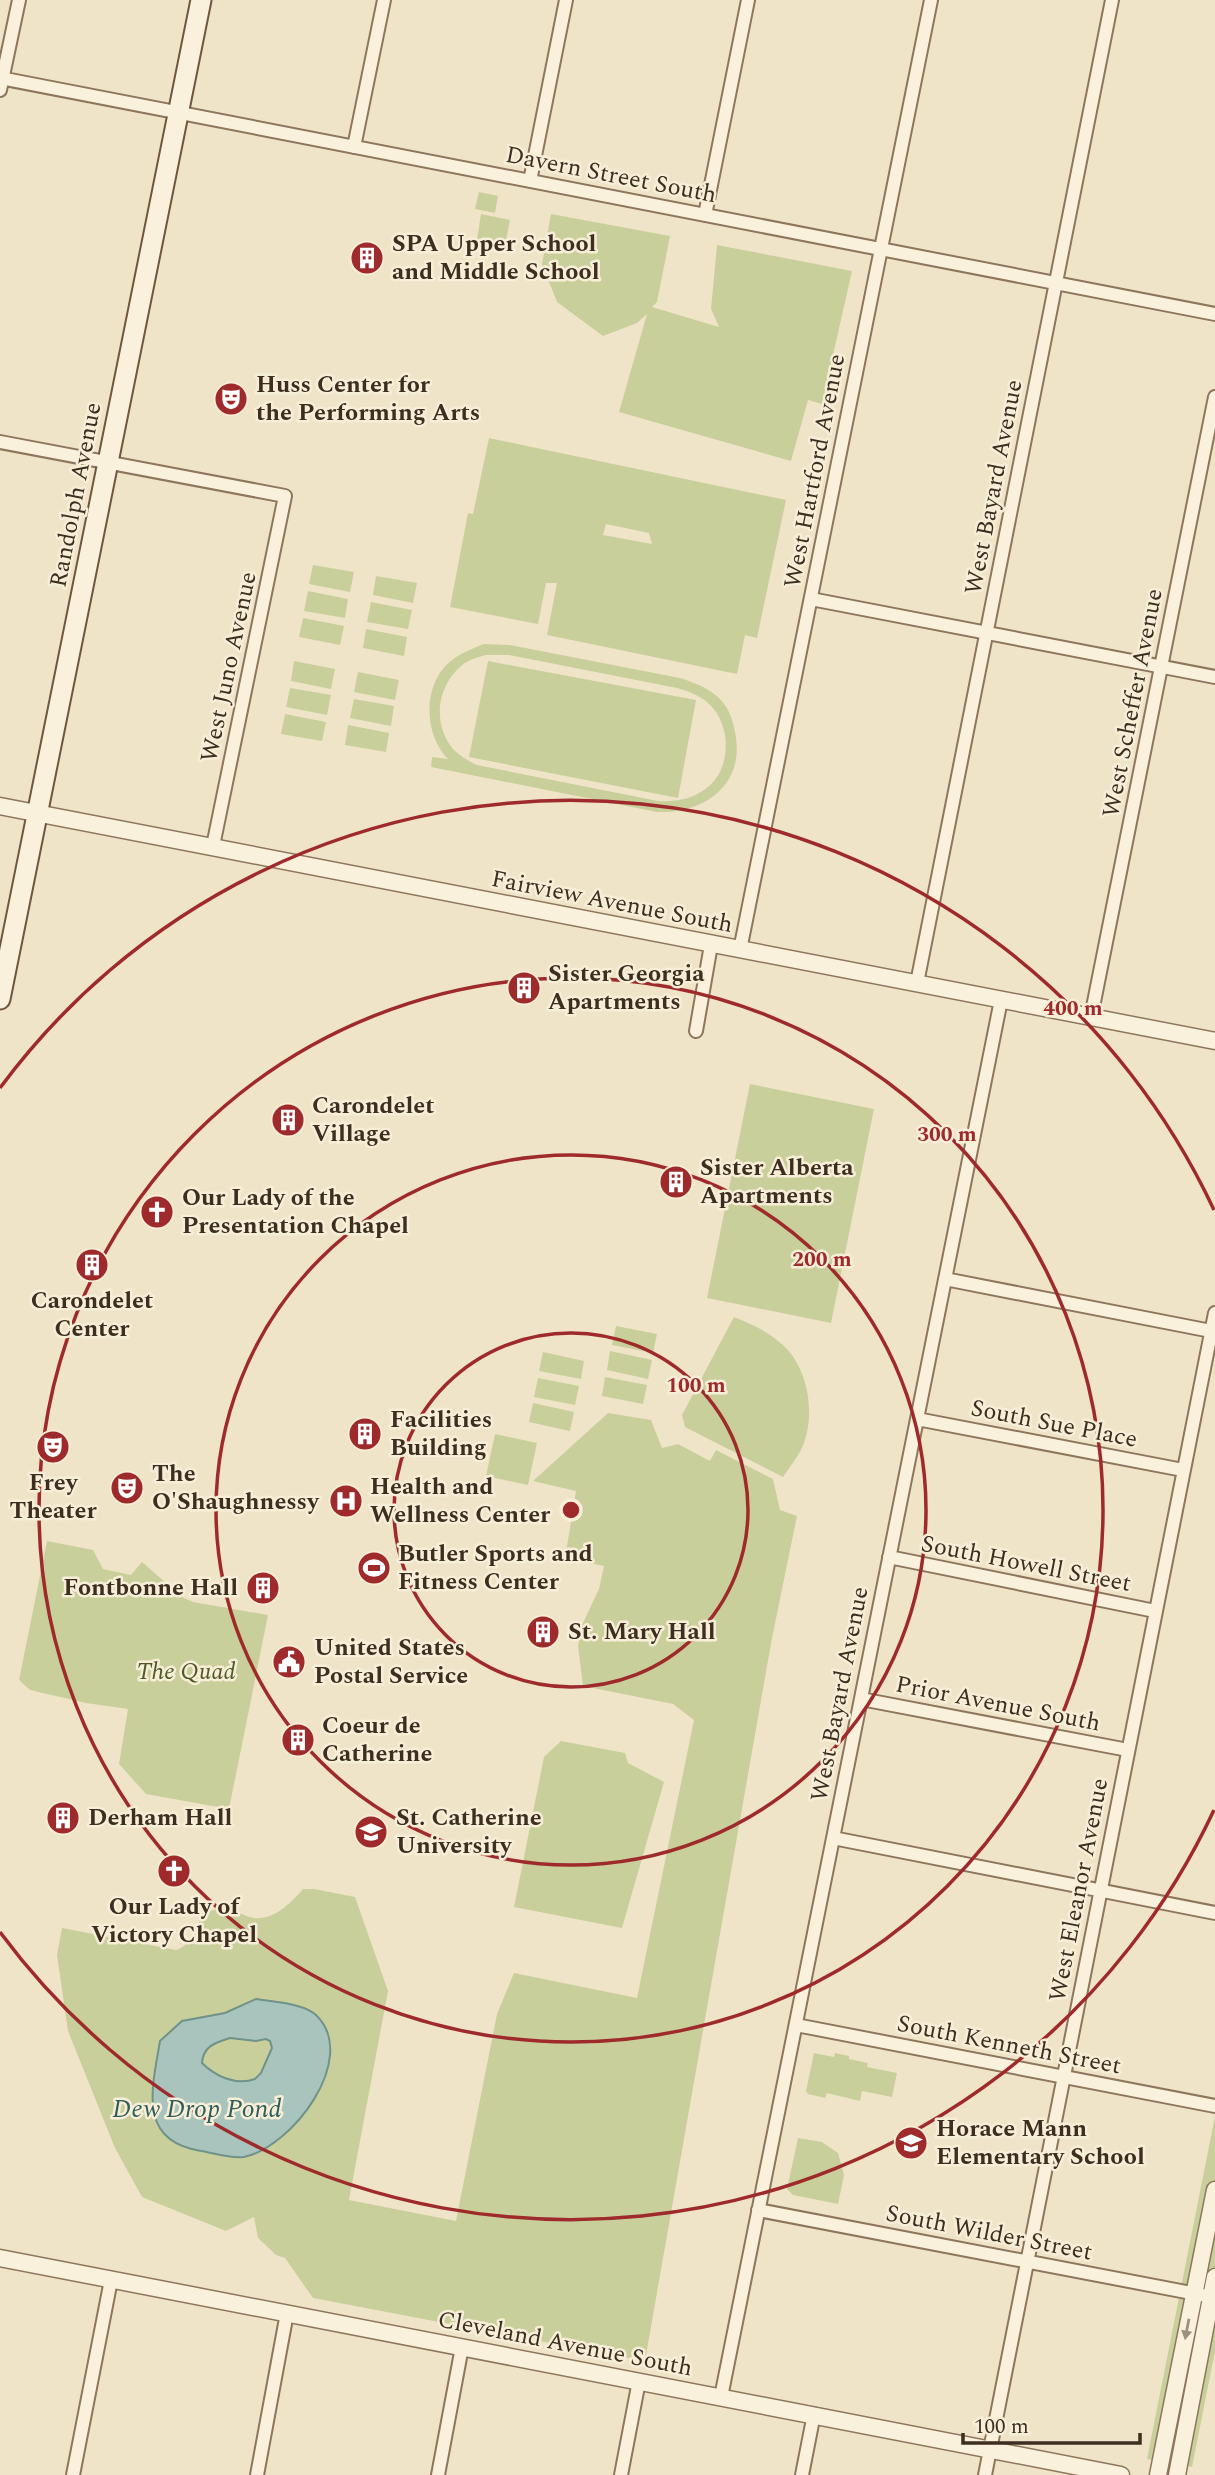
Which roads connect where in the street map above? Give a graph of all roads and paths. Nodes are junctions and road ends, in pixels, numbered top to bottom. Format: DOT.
graph roads {
  1 [pos="19,0"];
  2 [pos="201,0"];
  3 [pos="384,0"];
  4 [pos="566,0"];
  5 [pos="748,0"];
  6 [pos="931,0"];
  7 [pos="1112,0"];
  8 [pos="1,82"];
  9 [pos="177,113"];
  10 [pos="354,147"];
  11 [pos="530,181"];
  12 [pos="705,215"];
  13 [pos="881,249"];
  14 [pos="1056,283"];
  15 [pos="1215,314"];
  16 [pos="1215,397"];
  17 [pos="0,442"];
  18 [pos="107,463"];
  19 [pos="811,599"];
  20 [pos="986,633"];
  21 [pos="1161,667"];
  22 [pos="1215,677"];
  23 [pos="0,806"];
  24 [pos="37,813"];
  25 [pos="213,846"];
  26 [pos="711,945"];
  27 [pos="740,950"];
  28 [pos="917,983"];
  29 [pos="0,999"];
  30 [pos="1001,1000"];
  31 [pos="1091,1017"];
  32 [pos="696,1031"];
  33 [pos="1215,1041"];
  34 [pos="945,1279"];
  35 [pos="1215,1313"];
  36 [pos="1211,1331"];
  37 [pos="917,1419"];
  38 [pos="1183,1470"];
  39 [pos="889,1557"];
  40 [pos="1155,1611"];
  41 [pos="861,1699"];
  42 [pos="1128,1750"];
  43 [pos="833,1838"];
  44 [pos="1100,1891"];
  45 [pos="1215,1913"];
  46 [pos="796,2025"];
  47 [pos="1064,2077"];
  48 [pos="1215,2106"];
  49 [pos="1215,2190"];
  50 [pos="758,2210"];
  51 [pos="0,2258"];
  52 [pos="1027,2262"];
  53 [pos="1215,2277"];
  54 [pos="111,2280"];
  55 [pos="1194,2294"];
  56 [pos="1211,2297"];
  57 [pos="287,2313"];
  58 [pos="462,2347"];
  59 [pos="639,2381"];
  60 [pos="721,2397"];
  61 [pos="814,2414"];
  62 [pos="989,2450"];
  63 [pos="74,2475"];
  64 [pos="257,2475"];
  65 [pos="438,2475"];
  66 [pos="621,2475"];
  67 [pos="802,2475"];
  68 [pos="985,2475"];
  69 [pos="1121,2475"];
  70 [pos="1158,2475"];
  71 [pos="1177,2475"];
  1 -- 8 [label="street"];
  2 -- 9 [label="main road, Randolph Avenue"];
  3 -- 10 [label="street"];
  4 -- 11 [label="street"];
  5 -- 12 [label="street"];
  6 -- 13 [label="street, West Hartford Avenue"];
  7 -- 14 [label="street, West Bayard Avenue"];
  8 -- 9 [label="street, Davern Street South"];
  9 -- 10 [label="street, Davern Street South"];
  9 -- 18 [label="main road, Randolph Avenue"];
  10 -- 11 [label="street, Davern Street South"];
  11 -- 12 [label="street, Davern Street South"];
  12 -- 13 [label="street, Davern Street South"];
  13 -- 14 [label="street, Davern Street South"];
  13 -- 19 [label="street, West Hartford Avenue"];
  14 -- 15 [label="street, Davern Street South"];
  14 -- 20 [label="street, West Bayard Avenue"];
  16 -- 21 [label="street, West Scheffer Avenue"];
  17 -- 18 [label="street"];
  18 -- 24 [label="main road, Randolph Avenue"];
  18 -- 25 [label="street, West Juno Avenue"];
  19 -- 20 [label="street"];
  19 -- 27 [label="street, West Hartford Avenue"];
  20 -- 21 [label="street"];
  20 -- 28 [label="street, West Bayard Avenue"];
  21 -- 22 [label="street"];
  21 -- 31 [label="street, West Scheffer Avenue"];
  23 -- 24 [label="street, Fairview Avenue South"];
  24 -- 25 [label="street, Fairview Avenue South"];
  24 -- 29 [label="main road, Randolph Avenue"];
  25 -- 26 [label="street, Fairview Avenue South"];
  26 -- 27 [label="street, Fairview Avenue South"];
  26 -- 32 [label="street"];
  27 -- 28 [label="street, Fairview Avenue South"];
  28 -- 30 [label="street, Fairview Avenue South"];
  30 -- 31 [label="street, Fairview Avenue South"];
  30 -- 34 [label="street, West Bayard Avenue"];
  31 -- 33 [label="street, Fairview Avenue South"];
  34 -- 36 [label="street"];
  34 -- 37 [label="street, West Bayard Avenue"];
  35 -- 36 [label="street, West Eleanor Avenue"];
  36 -- 38 [label="street, West Eleanor Avenue"];
  37 -- 38 [label="street, South Sue Place"];
  37 -- 39 [label="street, West Bayard Avenue"];
  38 -- 40 [label="street, West Eleanor Avenue"];
  39 -- 40 [label="street, South Howell Street"];
  39 -- 41 [label="street, West Bayard Avenue"];
  40 -- 42 [label="street, West Eleanor Avenue"];
  41 -- 42 [label="street, Prior Avenue South"];
  41 -- 43 [label="street, West Bayard Avenue"];
  42 -- 44 [label="street, West Eleanor Avenue"];
  43 -- 44 [label="street"];
  43 -- 46 [label="street, West Bayard Avenue"];
  44 -- 45 [label="street"];
  44 -- 47 [label="street, West Eleanor Avenue"];
  46 -- 47 [label="street, South Kenneth Street"];
  46 -- 50 [label="street, West Bayard Avenue"];
  47 -- 48 [label="street, South Kenneth Street"];
  47 -- 52 [label="street, West Eleanor Avenue"];
  49 -- 55 [label="street"];
  50 -- 52 [label="street, South Wilder Street"];
  50 -- 60 [label="street, West Bayard Avenue"];
  51 -- 54 [label="street, Cleveland Avenue South"];
  52 -- 55 [label="street, South Wilder Street"];
  52 -- 62 [label="street, West Eleanor Avenue"];
  53 -- 56 [label="street"];
  54 -- 57 [label="street, Cleveland Avenue South"];
  54 -- 63 [label="street"];
  55 -- 56 [label="street, South Wilder Street"];
  55 -- 70 [label="street, one-way"];
  56 -- 71 [label="street"];
  57 -- 58 [label="street, Cleveland Avenue South"];
  57 -- 64 [label="street"];
  58 -- 59 [label="street, Cleveland Avenue South"];
  58 -- 65 [label="street"];
  59 -- 60 [label="street, Cleveland Avenue South"];
  59 -- 66 [label="street"];
  60 -- 61 [label="street, Cleveland Avenue South"];
  61 -- 62 [label="street, Cleveland Avenue South"];
  61 -- 67 [label="street"];
  62 -- 68 [label="street, West Eleanor Avenue"];
  62 -- 69 [label="street, Cleveland Avenue South"];
}
